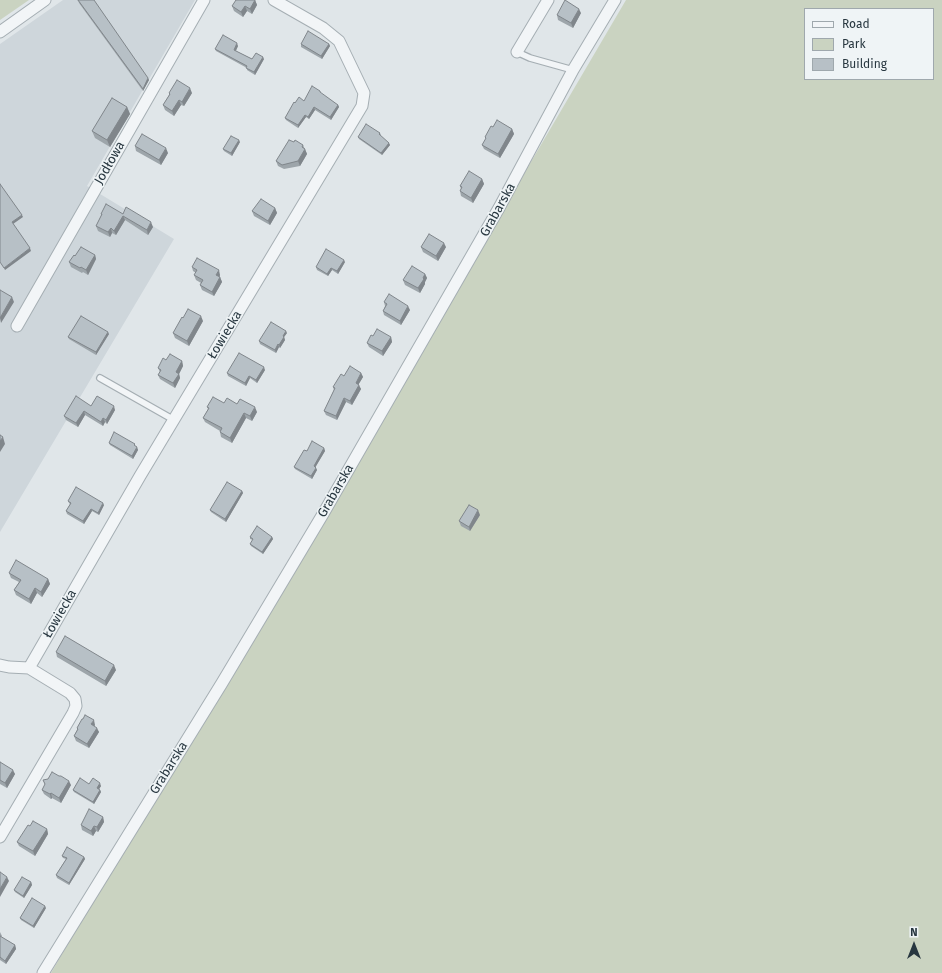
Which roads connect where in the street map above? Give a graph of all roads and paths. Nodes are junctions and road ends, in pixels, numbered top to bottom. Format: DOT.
graph roads {
  1 [pos="45,0"];
  2 [pos="204,0"];
  3 [pos="274,0"];
  4 [pos="548,0"];
  5 [pos="615,0"];
  6 [pos="0,32"];
  7 [pos="517,52"];
  8 [pos="573,70"];
  9 [pos="16,326"];
  10 [pos="100,378"];
  11 [pos="174,420"];
  12 [pos="0,665"];
  13 [pos="29,668"];
  14 [pos="0,837"];
  15 [pos="43,973"];
  1 -- 6 [label="street"];
  2 -- 9 [label="street, Jodłowa"];
  3 -- 11 [label="street, Łowiecka"];
  4 -- 7 [label="street"];
  5 -- 8 [label="street, Grabarska"];
  7 -- 8 [label="lane"];
  8 -- 15 [label="street, Grabarska"];
  10 -- 11 [label="lane"];
  11 -- 13 [label="street, Łowiecka"];
  12 -- 13 [label="street"];
  13 -- 14 [label="street"];
}
